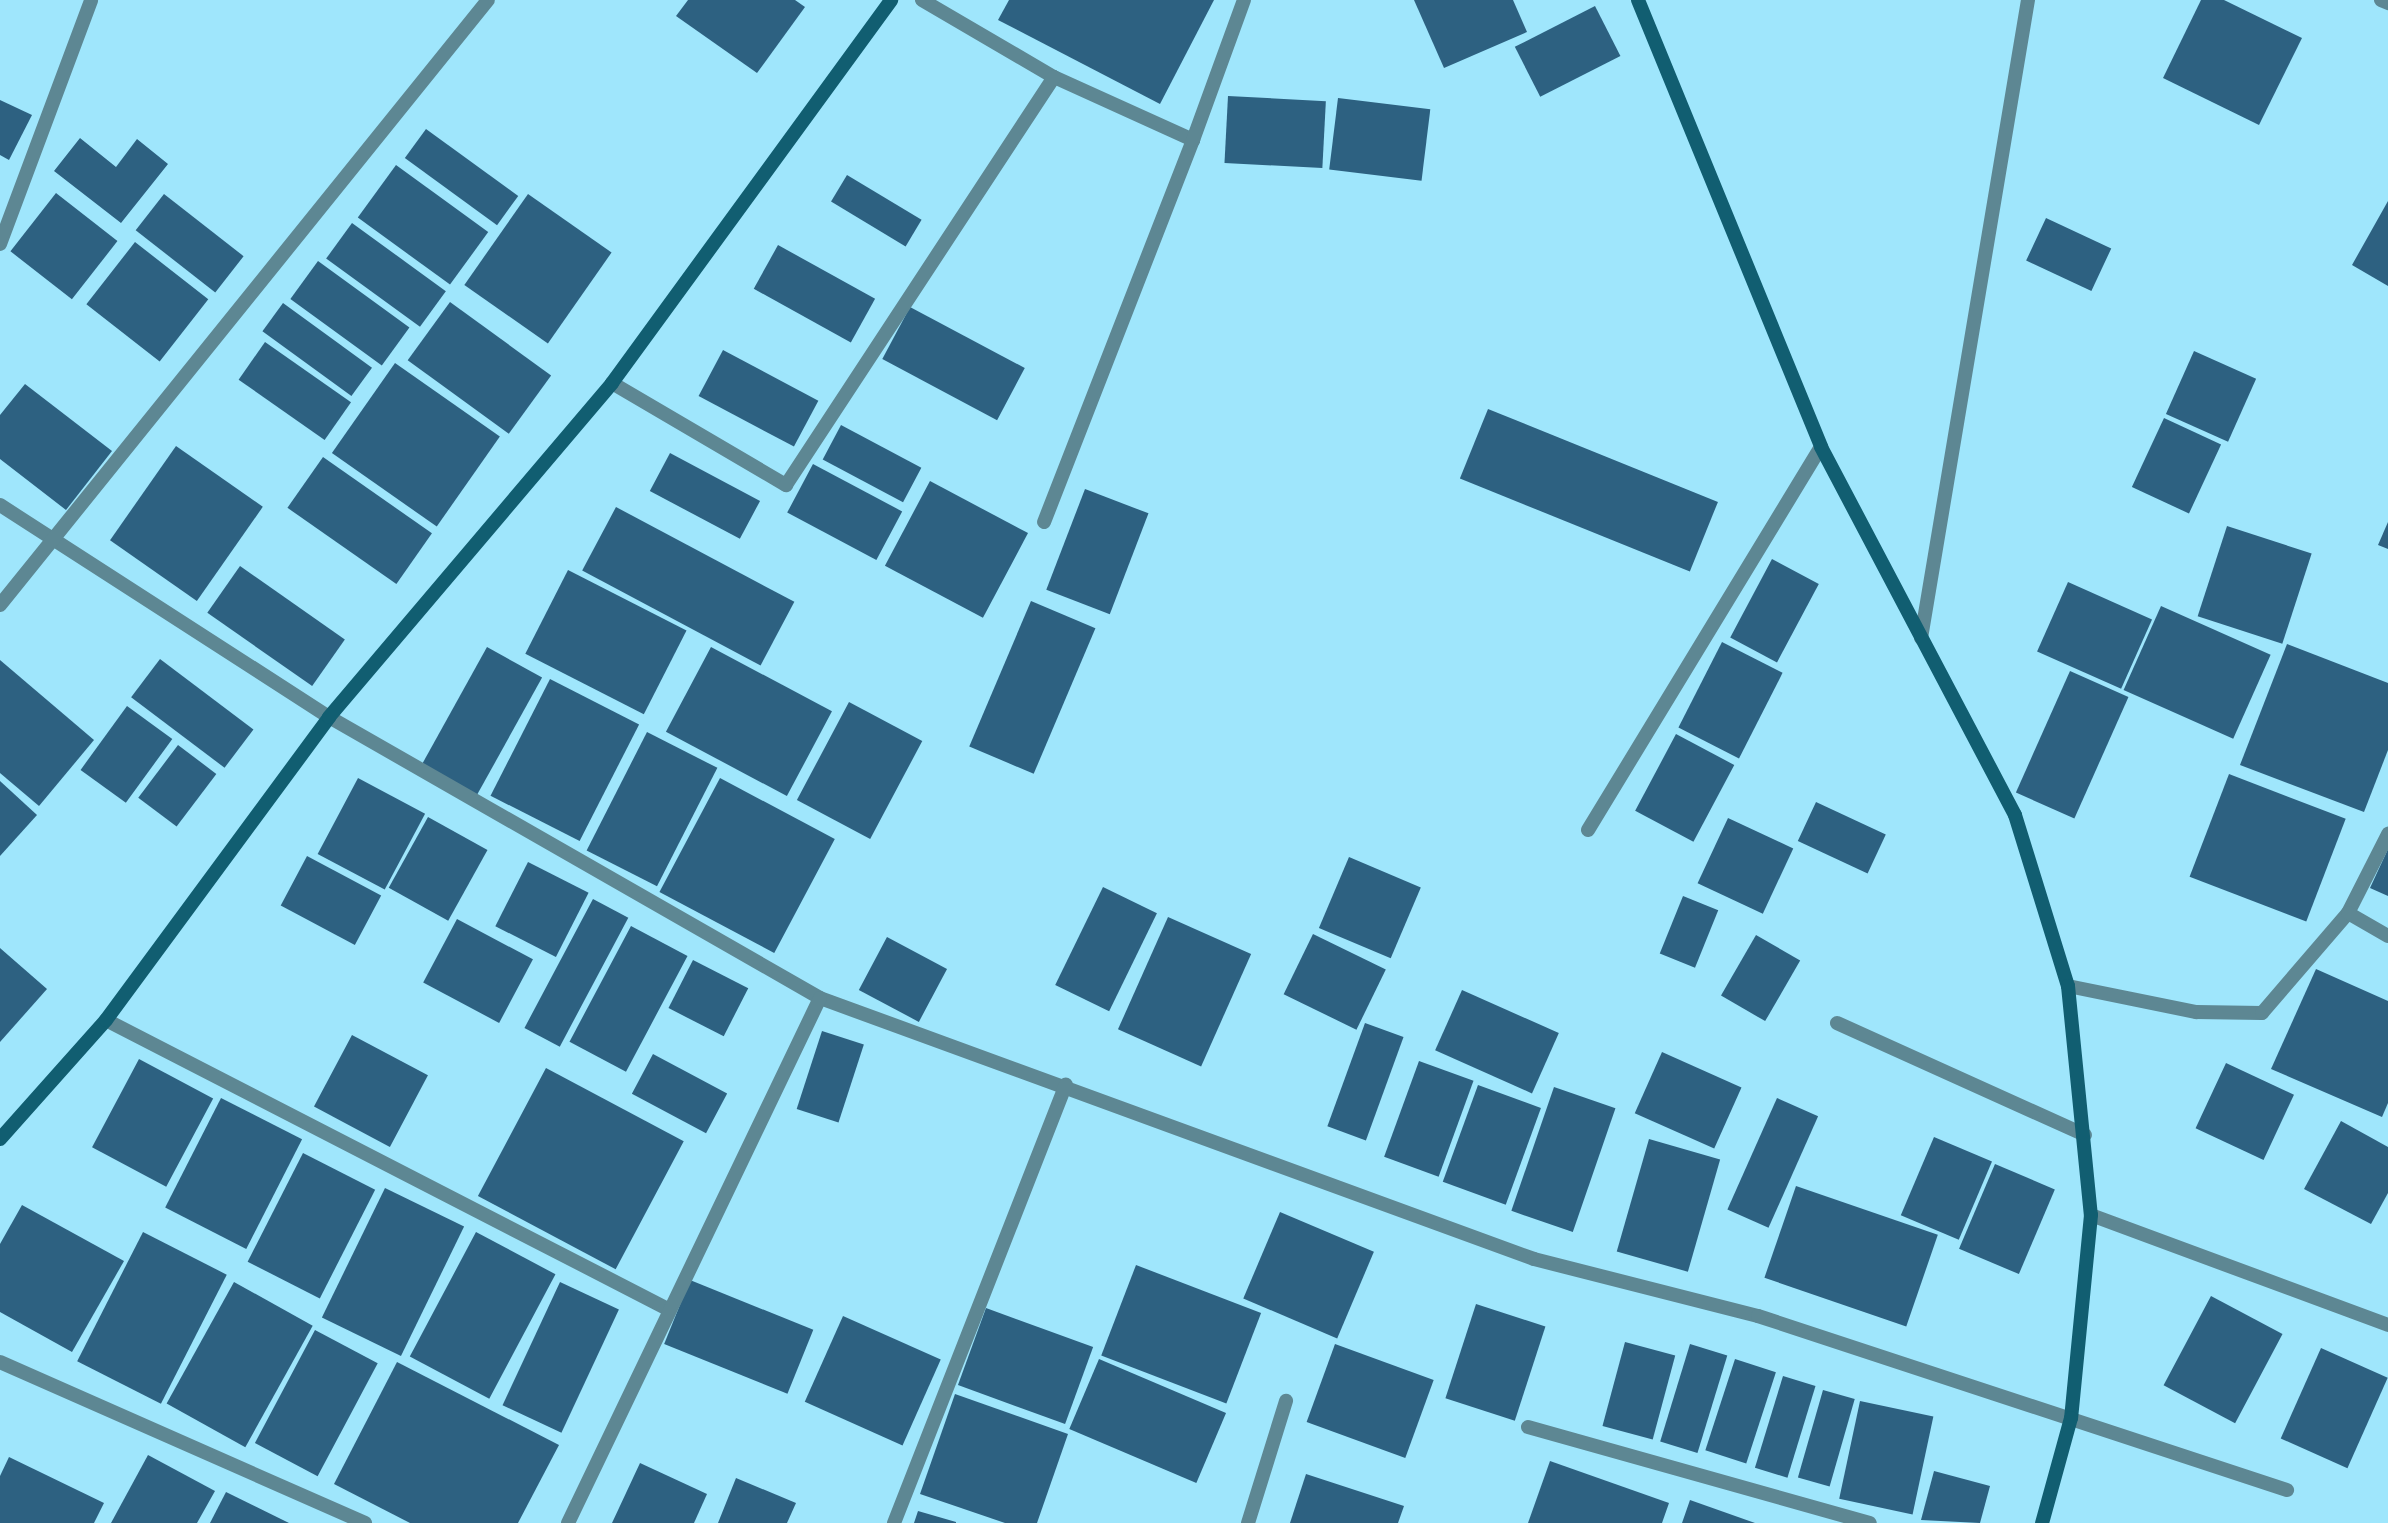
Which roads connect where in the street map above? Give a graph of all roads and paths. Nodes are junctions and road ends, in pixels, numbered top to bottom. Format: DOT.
graph roads {
  1 [pos="91,0"];
  2 [pos="488,0"];
  3 [pos="891,0"];
  4 [pos="922,0"];
  5 [pos="1244,0"];
  6 [pos="1638,0"];
  7 [pos="2028,0"];
  8 [pos="2381,0"];
  9 [pos="2388,3"];
  10 [pos="1054,77"];
  11 [pos="1193,140"];
  12 [pos="0,244"];
  13 [pos="612,383"];
  14 [pos="1821,447"];
  15 [pos="0,505"];
  16 [pos="1044,522"];
  17 [pos="50,537"];
  18 [pos="0,605"];
  19 [pos="1921,638"];
  20 [pos="329,717"];
  21 [pos="1588,830"];
  22 [pos="2388,834"];
  23 [pos="2348,913"];
  24 [pos="2388,936"];
  25 [pos="2068,986"];
  26 [pos="820,998"];
  27 [pos="106,1020"];
  28 [pos="1838,1023"];
  29 [pos="1066,1084"];
  30 [pos="2085,1135"];
  31 [pos="0,1139"];
  32 [pos="2091,1215"];
  33 [pos="666,1308"];
  34 [pos="2388,1325"];
  35 [pos="0,1362"];
  36 [pos="1286,1401"];
  37 [pos="2071,1418"];
  38 [pos="1528,1427"];
  39 [pos="2287,1490"];
  40 [pos="365,1523"];
  41 [pos="568,1523"];
  42 [pos="894,1523"];
  43 [pos="1248,1523"];
  44 [pos="1871,1523"];
  45 [pos="2042,1523"];
  1 -- 12 [label="street"];
  2 -- 17 [label="street"];
  3 -- 13 [label="street"];
  4 -- 10 [label="street"];
  5 -- 11 [label="street"];
  6 -- 14 [label="street"];
  7 -- 19 [label="street"];
  8 -- 9 [label="street"];
  10 -- 11 [label="street"];
  10 -- 13 [label="street"];
  11 -- 16 [label="street"];
  13 -- 20 [label="street"];
  14 -- 19 [label="street"];
  14 -- 21 [label="street"];
  15 -- 17 [label="street"];
  17 -- 18 [label="street"];
  17 -- 20 [label="street"];
  19 -- 25 [label="street"];
  20 -- 26 [label="street"];
  20 -- 27 [label="street"];
  22 -- 23 [label="street"];
  23 -- 24 [label="street"];
  23 -- 25 [label="street"];
  25 -- 30 [label="street"];
  26 -- 29 [label="street"];
  26 -- 33 [label="street"];
  27 -- 31 [label="street"];
  27 -- 33 [label="street"];
  28 -- 30 [label="street"];
  29 -- 37 [label="street"];
  29 -- 42 [label="street"];
  30 -- 32 [label="street"];
  32 -- 34 [label="street"];
  32 -- 37 [label="street"];
  33 -- 41 [label="street"];
  35 -- 40 [label="street"];
  36 -- 43 [label="street"];
  37 -- 39 [label="street"];
  37 -- 45 [label="street"];
  38 -- 44 [label="street"];
}
